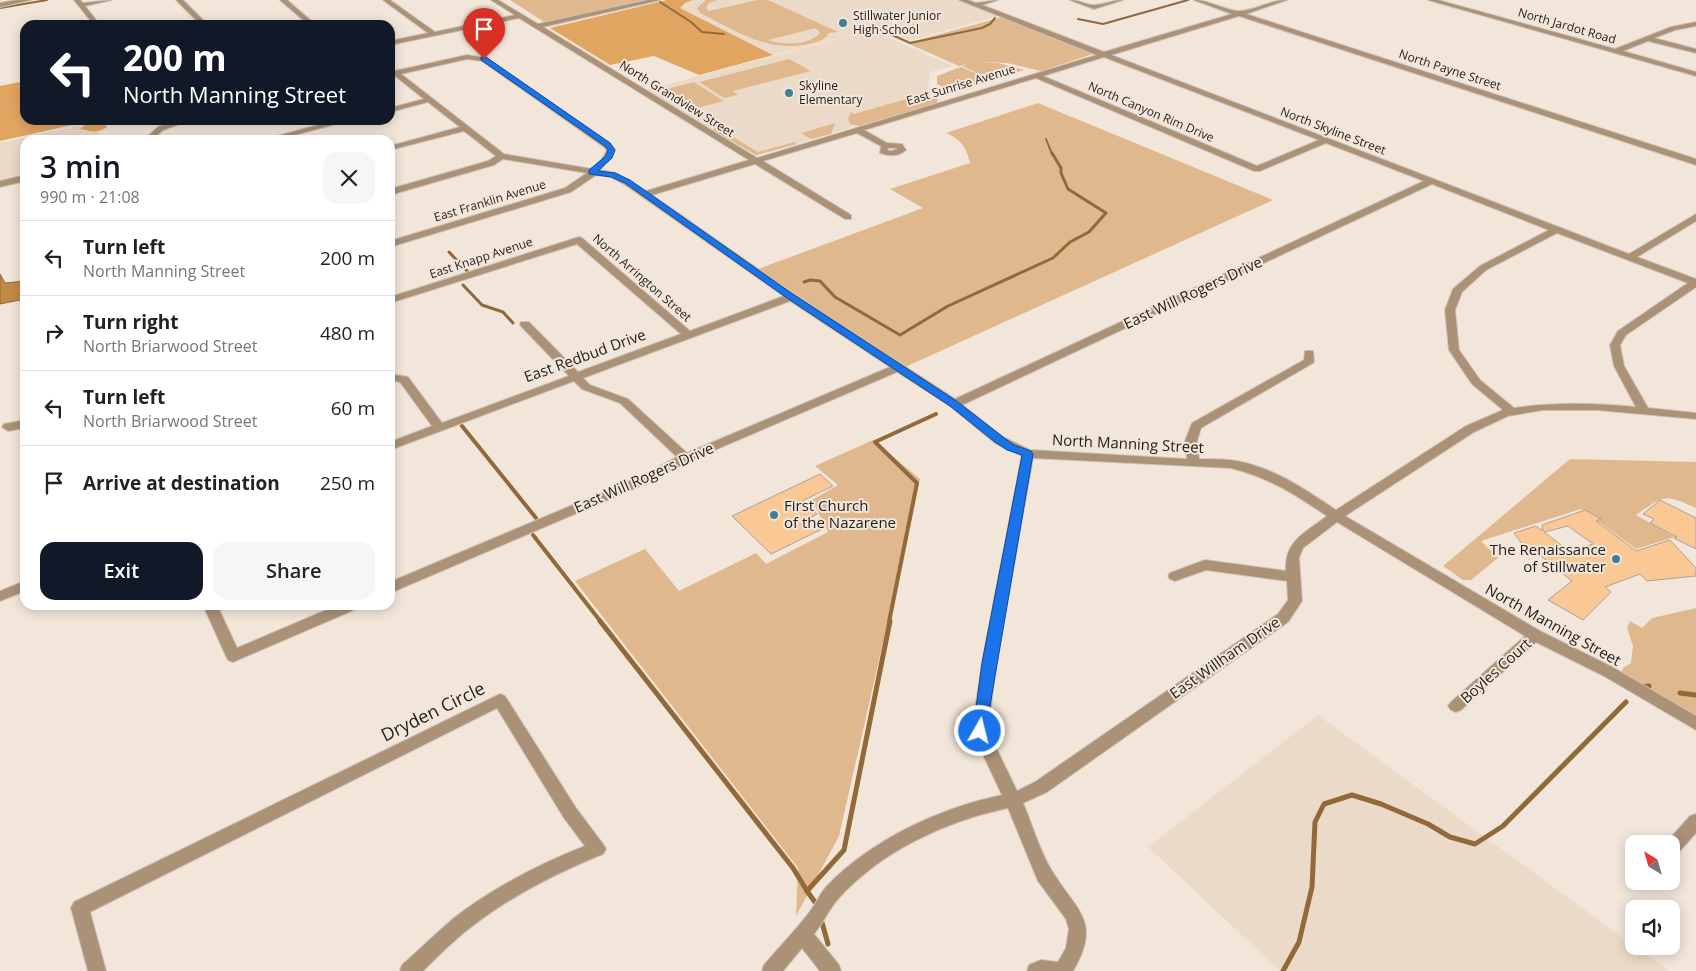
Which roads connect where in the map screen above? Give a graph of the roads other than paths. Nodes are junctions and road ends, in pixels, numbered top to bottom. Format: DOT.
graph roads {
  1 [pos="28,0"];
  2 [pos="109,0"];
  3 [pos="180,0"];
  4 [pos="283,0"];
  5 [pos="386,0"];
  6 [pos="494,0"];
  7 [pos="657,0"];
  8 [pos="962,0"];
  9 [pos="995,0"];
  10 [pos="1073,0"];
  11 [pos="1120,0"];
  12 [pos="1197,0"];
  13 [pos="1284,0"];
  14 [pos="1431,0"];
  15 [pos="79,2"];
  16 [pos="0,5"];
  17 [pos="976,5"];
  18 [pos="1238,14"];
  19 [pos="520,16"];
  20 [pos="93,20"];
  21 [pos="200,20"];
  22 [pos="307,20"];
  23 [pos="1696,24"];
  24 [pos="538,26"];
  25 [pos="434,34"];
  26 [pos="1648,38"];
  27 [pos="395,42"];
  28 [pos="1696,51"];
  29 [pos="1615,52"];
  30 [pos="1104,54"];
  31 [pos="395,74"];
  32 [pos="1696,74"];
  33 [pos="395,75"];
  34 [pos="1035,76"];
  35 [pos="428,100"];
  36 [pos="395,109"];
  37 [pos="171,125"];
  38 [pos="328,125"];
  39 [pos="466,128"];
  40 [pos="856,130"];
  41 [pos="151,135"];
  42 [pos="286,135"];
  43 [pos="1327,140"];
  44 [pos="885,145"];
  45 [pos="395,147"];
  46 [pos="501,156"];
  47 [pos="755,160"];
  48 [pos="1696,162"];
  49 [pos="592,172"];
  50 [pos="20,179"];
  51 [pos="1432,181"];
  52 [pos="0,184"];
  53 [pos="395,191"];
  54 [pos="646,194"];
  55 [pos="848,217"];
  56 [pos="1696,217"];
  57 [pos="1557,229"];
  58 [pos="579,240"];
  59 [pos="395,242"];
  60 [pos="1630,257"];
  61 [pos="1696,282"];
  62 [pos="791,297"];
  63 [pos="395,298"];
  64 [pos="525,324"];
  65 [pos="688,335"];
  66 [pos="1308,352"];
  67 [pos="899,367"];
  68 [pos="577,377"];
  69 [pos="395,378"];
  70 [pos="954,404"];
  71 [pos="1512,412"];
  72 [pos="1644,412"];
  73 [pos="1696,416"];
  74 [pos="20,425"];
  75 [pos="8,427"];
  76 [pos="440,427"];
  77 [pos="395,444"];
  78 [pos="1028,454"];
  79 [pos="684,458"];
  80 [pos="1193,462"];
  81 [pos="1336,516"];
  82 [pos="1176,576"];
  83 [pos="1292,577"];
  84 [pos="395,586"];
  85 [pos="20,588"];
  86 [pos="0,596"];
  87 [pos="212,610"];
  88 [pos="340,610"];
  89 [pos="1535,635"];
  90 [pos="1456,706"];
  91 [pos="1696,724"];
  92 [pos="1013,800"];
  93 [pos="1696,821"];
  94 [pos="1680,839"];
  95 [pos="802,933"];
  96 [pos="773,969"];
  97 [pos="97,971"];
  98 [pos="409,971"];
  99 [pos="832,971"];
  100 [pos="1036,971"];
  101 [pos="1063,971"];
  1 -- 16 [label="street"];
  2 -- 15 [label="street"];
  3 -- 21 [label="street"];
  4 -- 22 [label="street"];
  5 -- 25 [label="street"];
  6 -- 19 [label="street, North Grandview Street"];
  7 -- 24 [label="street"];
  8 -- 17 [label="street, North Skyline Street"];
  9 -- 17 [label="street"];
  10 -- 11 [label="street"];
  12 -- 18 [label="street, North Payne Street"];
  13 -- 18 [label="street, East Sunrise Avenue"];
  14 -- 29 [label="street, North Jardot Road"];
  15 -- 20 [label="street"];
  17 -- 30 [label="street, North Skyline Street"];
  18 -- 30 [label="street, East Sunrise Avenue"];
  18 -- 48 [label="street, North Payne Street"];
  19 -- 24 [label="street, North Grandview Street"];
  19 -- 25 [label="street"];
  23 -- 26 [label="street"];
  24 -- 47 [label="street, North Grandview Street"];
  25 -- 27 [label="street"];
  26 -- 28 [label="street"];
  26 -- 29 [label="street"];
  29 -- 32 [label="street, North Jardot Road"];
  30 -- 34 [label="street, East Sunrise Avenue"];
  30 -- 43 [label="street, North Skyline Street"];
  31 -- 49 [label="street, East Franklin Avenue"];
  33 -- 35 [label="street, North Manning Street"];
  34 -- 40 [label="street, East Sunrise Avenue"];
  34 -- 43 [label="street, North Canyon Rim Drive"];
  35 -- 36 [label="street"];
  35 -- 39 [label="street, North Manning Street"];
  37 -- 41 [label="street"];
  38 -- 42 [label="street"];
  39 -- 45 [label="street"];
  39 -- 46 [label="street, North Manning Street"];
  40 -- 44 [label="street"];
  40 -- 47 [label="street, East Sunrise Avenue"];
  43 -- 51 [label="street, North Skyline Street"];
  46 -- 49 [label="street, North Manning Street"];
  46 -- 53 [label="street"];
  47 -- 54 [label="street, East Sunrise Avenue"];
  47 -- 55 [label="street, North Grandview Street"];
  49 -- 54 [label="street, North Manning Street"];
  49 -- 59 [label="street, East Franklin Avenue"];
  50 -- 52 [label="street"];
  51 -- 57 [label="street, North Skyline Street"];
  51 -- 70 [label="street, East Will Rogers Drive"];
  54 -- 62 [label="street, North Manning Street"];
  56 -- 60 [label="street"];
  57 -- 60 [label="street, North Skyline Street"];
  57 -- 71 [label="street"];
  58 -- 63 [label="street, East Knapp Avenue"];
  58 -- 65 [label="street, North Arrington Street"];
  60 -- 61 [label="street, North Skyline Street"];
  61 -- 72 [label="street"];
  62 -- 65 [label="street, East Redbud Drive"];
  62 -- 67 [label="street, North Manning Street"];
  64 -- 68 [label="street"];
  65 -- 68 [label="street, East Redbud Drive"];
  66 -- 80 [label="street"];
  67 -- 70 [label="street, North Manning Street"];
  67 -- 79 [label="street, East Will Rogers Drive"];
  68 -- 76 [label="street, East Redbud Drive"];
  68 -- 79 [label="street"];
  69 -- 76 [label="street"];
  70 -- 78 [label="street, North Manning Street"];
  71 -- 72 [label="street, East Willham Drive"];
  71 -- 81 [label="street, East Willham Drive"];
  72 -- 73 [label="street, East Willham Drive"];
  74 -- 75 [label="street"];
  76 -- 77 [label="street, East Redbud Drive"];
  78 -- 80 [label="street, North Manning Street"];
  78 -- 92 [label="street"];
  79 -- 84 [label="street, East Will Rogers Drive"];
  80 -- 81 [label="street, North Manning Street"];
  81 -- 83 [label="street, East Willham Drive"];
  81 -- 89 [label="street, North Manning Street"];
  82 -- 83 [label="street"];
  83 -- 92 [label="street, East Willham Drive"];
  85 -- 86 [label="street"];
  87 -- 88 [label="street"];
  89 -- 90 [label="street, Boyles Court"];
  89 -- 91 [label="street, North Manning Street"];
  92 -- 95 [label="street, East Willham Drive"];
  92 -- 101 [label="street"];
  93 -- 94 [label="street"];
  95 -- 96 [label="street, East Willham Drive"];
  95 -- 99 [label="street"];
  97 -- 98 [label="street, Dryden Circle"];
  100 -- 101 [label="street"];
}
